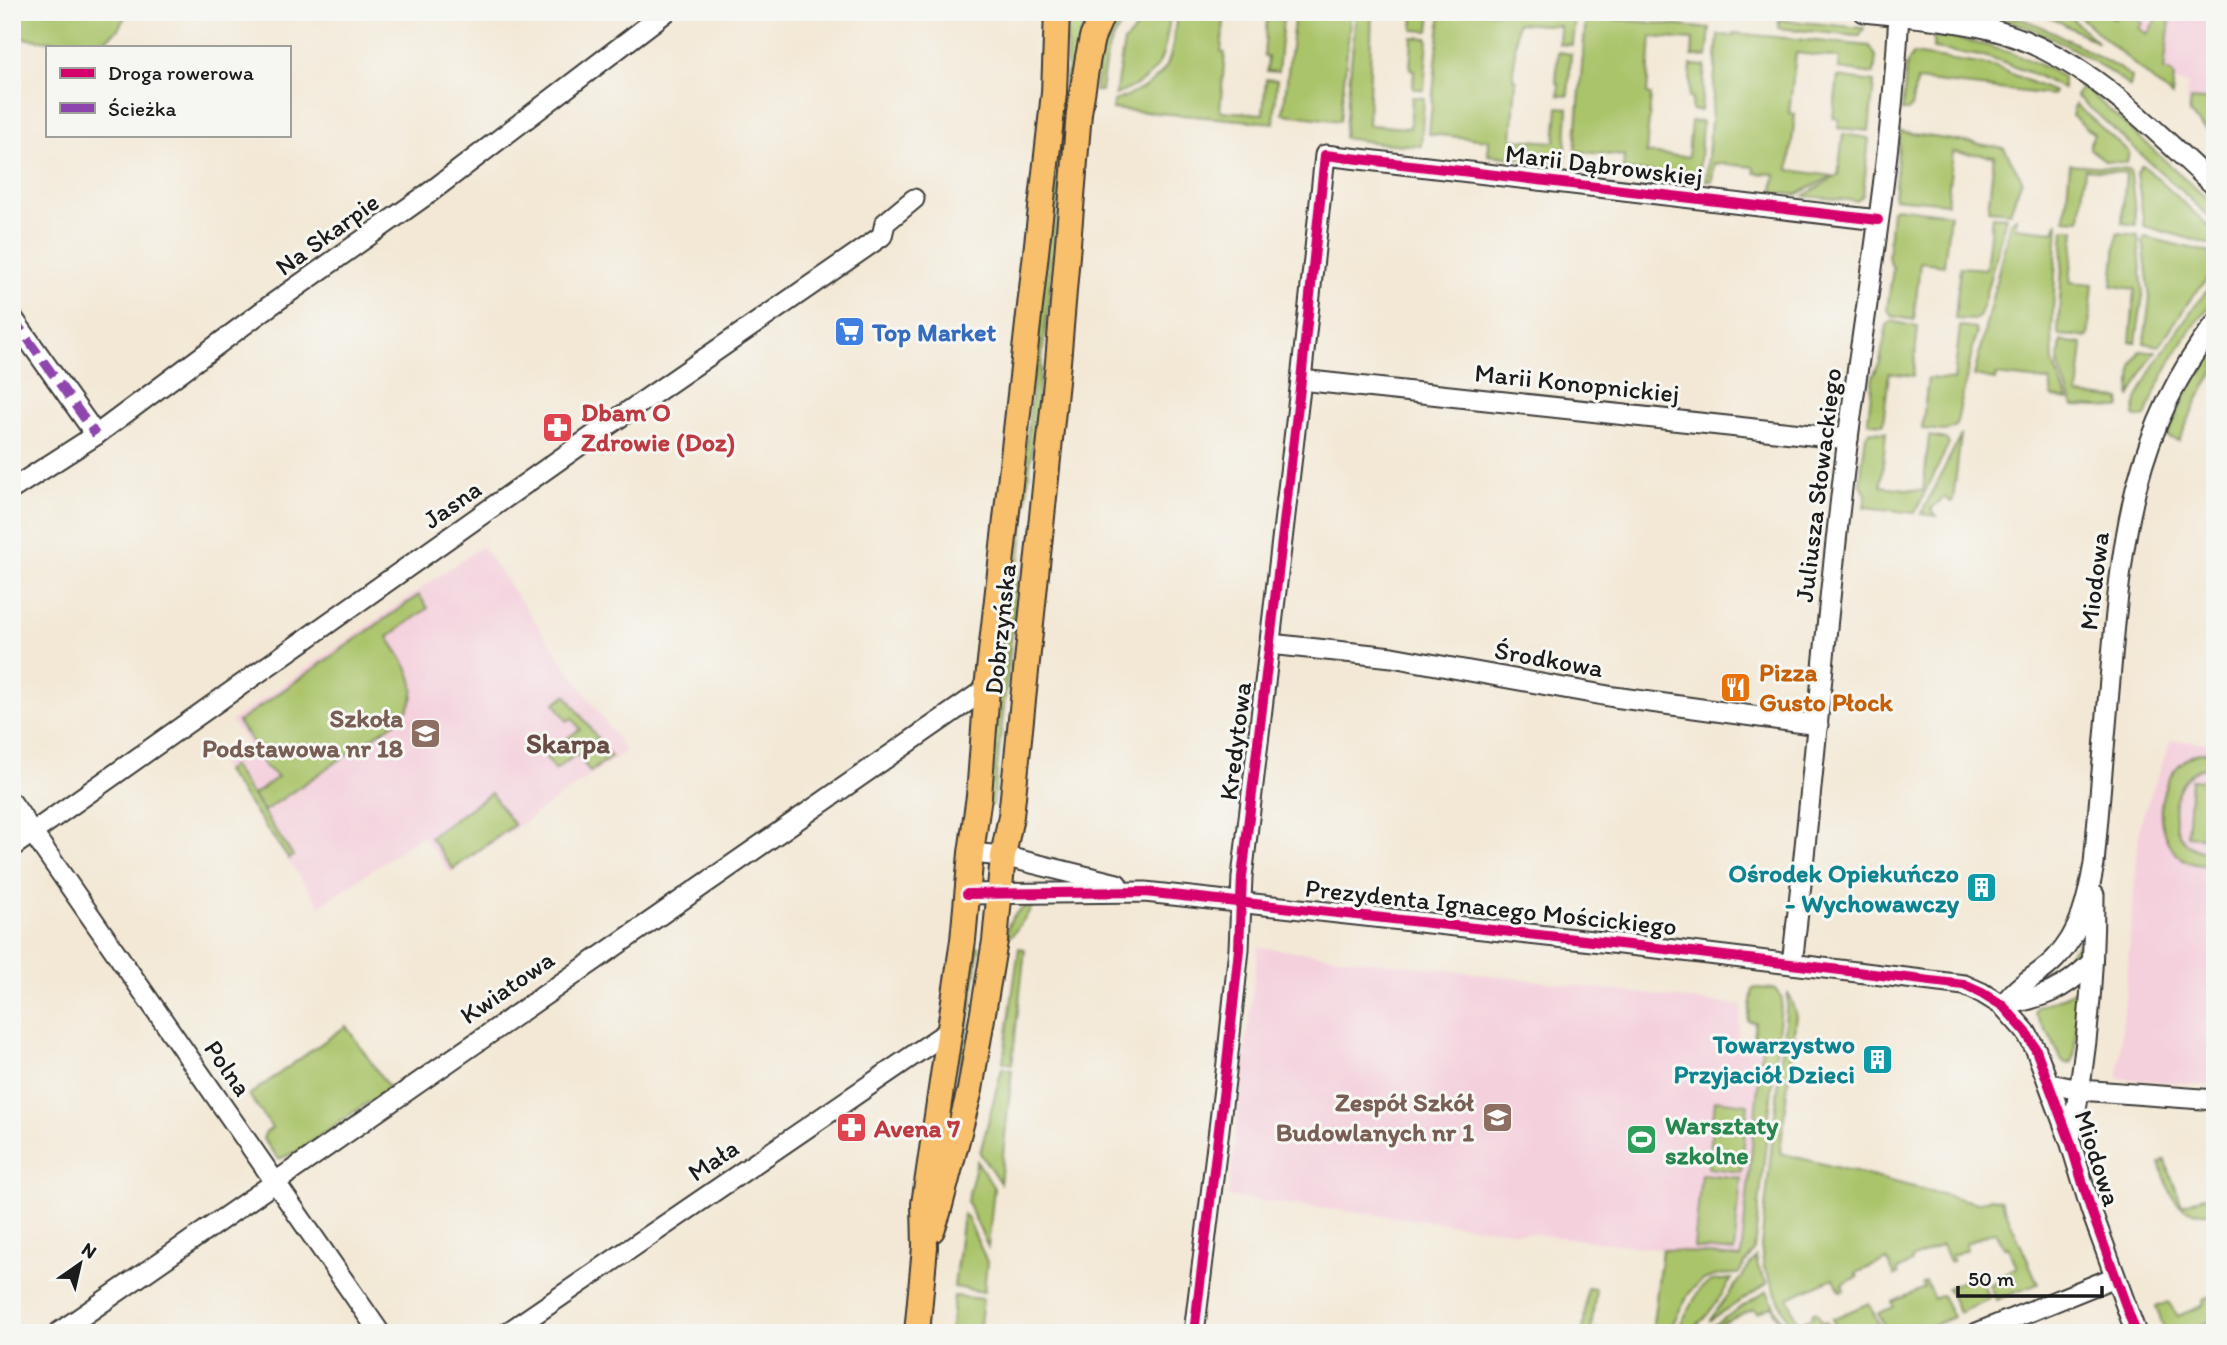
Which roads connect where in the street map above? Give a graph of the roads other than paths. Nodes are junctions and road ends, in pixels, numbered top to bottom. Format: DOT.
graph roads {
  1 [pos="666,12"];
  2 [pos="1057,12"];
  3 [pos="1103,12"];
  4 [pos="1864,12"];
  5 [pos="1899,14"];
  6 [pos="1325,155"];
  7 [pos="2215,186"];
  8 [pos="914,198"];
  9 [pos="1878,220"];
  10 [pos="12,317"];
  11 [pos="2215,324"];
  12 [pos="1301,380"];
  13 [pos="96,435"];
  14 [pos="1848,439"];
  15 [pos="12,489"];
  16 [pos="1270,644"];
  17 [pos="987,688"];
  18 [pos="1818,725"];
  19 [pos="12,803"];
  20 [pos="32,833"];
  21 [pos="12,847"];
  22 [pos="971,853"];
  23 [pos="1003,856"];
  24 [pos="2094,864"];
  25 [pos="1145,891"];
  26 [pos="999,893"];
  27 [pos="967,894"];
  28 [pos="1240,902"];
  29 [pos="2092,962"];
  30 [pos="1792,964"];
  31 [pos="2003,1006"];
  32 [pos="950,1030"];
  33 [pos="2050,1084"];
  34 [pos="2080,1090"];
  35 [pos="2215,1100"];
  36 [pos="2070,1141"];
  37 [pos="275,1181"];
  38 [pos="925,1247"];
  39 [pos="2115,1277"];
  40 [pos="58,1333"];
  41 [pos="380,1333"];
  42 [pos="507,1333"];
  43 [pos="917,1333"];
  44 [pos="1194,1333"];
  45 [pos="1976,1333"];
  46 [pos="2136,1333"];
  1 -- 13 [label="street, Na Skarpie"];
  2 -- 17 [label="main road, Dobrzyńska"];
  3 -- 23 [label="main road, Dobrzyńska"];
  4 -- 5 [label="street"];
  5 -- 7 [label="street"];
  5 -- 9 [label="street, Juliusza Słowackiego"];
  6 -- 9 [label="street, Marii Dąbrowskiej"];
  6 -- 12 [label="street, Kredytowa"];
  8 -- 20 [label="street, Jasna"];
  9 -- 14 [label="street, Juliusza Słowackiego"];
  10 -- 13 [label="street"];
  11 -- 24 [label="street, Miodowa"];
  12 -- 14 [label="street, Marii Konopnickiej"];
  12 -- 16 [label="street, Kredytowa"];
  13 -- 15 [label="street, Na Skarpie"];
  14 -- 18 [label="street, Juliusza Słowackiego"];
  16 -- 18 [label="street, Środkowa"];
  16 -- 28 [label="street, Kredytowa"];
  17 -- 22 [label="main road, Dobrzyńska"];
  17 -- 37 [label="street, Kwiatowa"];
  18 -- 30 [label="street, Juliusza Słowackiego"];
  19 -- 20 [label="street"];
  20 -- 21 [label="street, Jasna"];
  20 -- 37 [label="street, Polna"];
  22 -- 23 [label="street, Prezydenta Ignacego Mościckiego"];
  22 -- 27 [label="main road, Dobrzyńska"];
  23 -- 25 [label="street, Prezydenta Ignacego Mościckiego"];
  23 -- 26 [label="main road, Dobrzyńska"];
  24 -- 29 [label="street"];
  24 -- 31 [label="street"];
  25 -- 26 [label="street, Prezydenta Ignacego Mościckiego"];
  25 -- 28 [label="street, Prezydenta Ignacego Mościckiego"];
  26 -- 27 [label="street, Prezydenta Ignacego Mościckiego"];
  26 -- 38 [label="main road, Dobrzyńska"];
  27 -- 32 [label="main road, Dobrzyńska"];
  28 -- 30 [label="street, Prezydenta Ignacego Mościckiego"];
  28 -- 44 [label="street, Kredytowa"];
  29 -- 31 [label="street"];
  29 -- 34 [label="street"];
  30 -- 31 [label="street, Prezydenta Ignacego Mościckiego"];
  31 -- 33 [label="street, Miodowa"];
  32 -- 38 [label="main road, Dobrzyńska"];
  32 -- 42 [label="street, Mała"];
  33 -- 34 [label="street"];
  33 -- 36 [label="street, Miodowa"];
  34 -- 35 [label="street"];
  34 -- 36 [label="street"];
  36 -- 39 [label="street, Miodowa"];
  37 -- 40 [label="street, Kwiatowa"];
  37 -- 41 [label="street, Polna"];
  38 -- 43 [label="main road, Dobrzyńska"];
  39 -- 45 [label="street"];
  39 -- 46 [label="street, Miodowa"];
}
